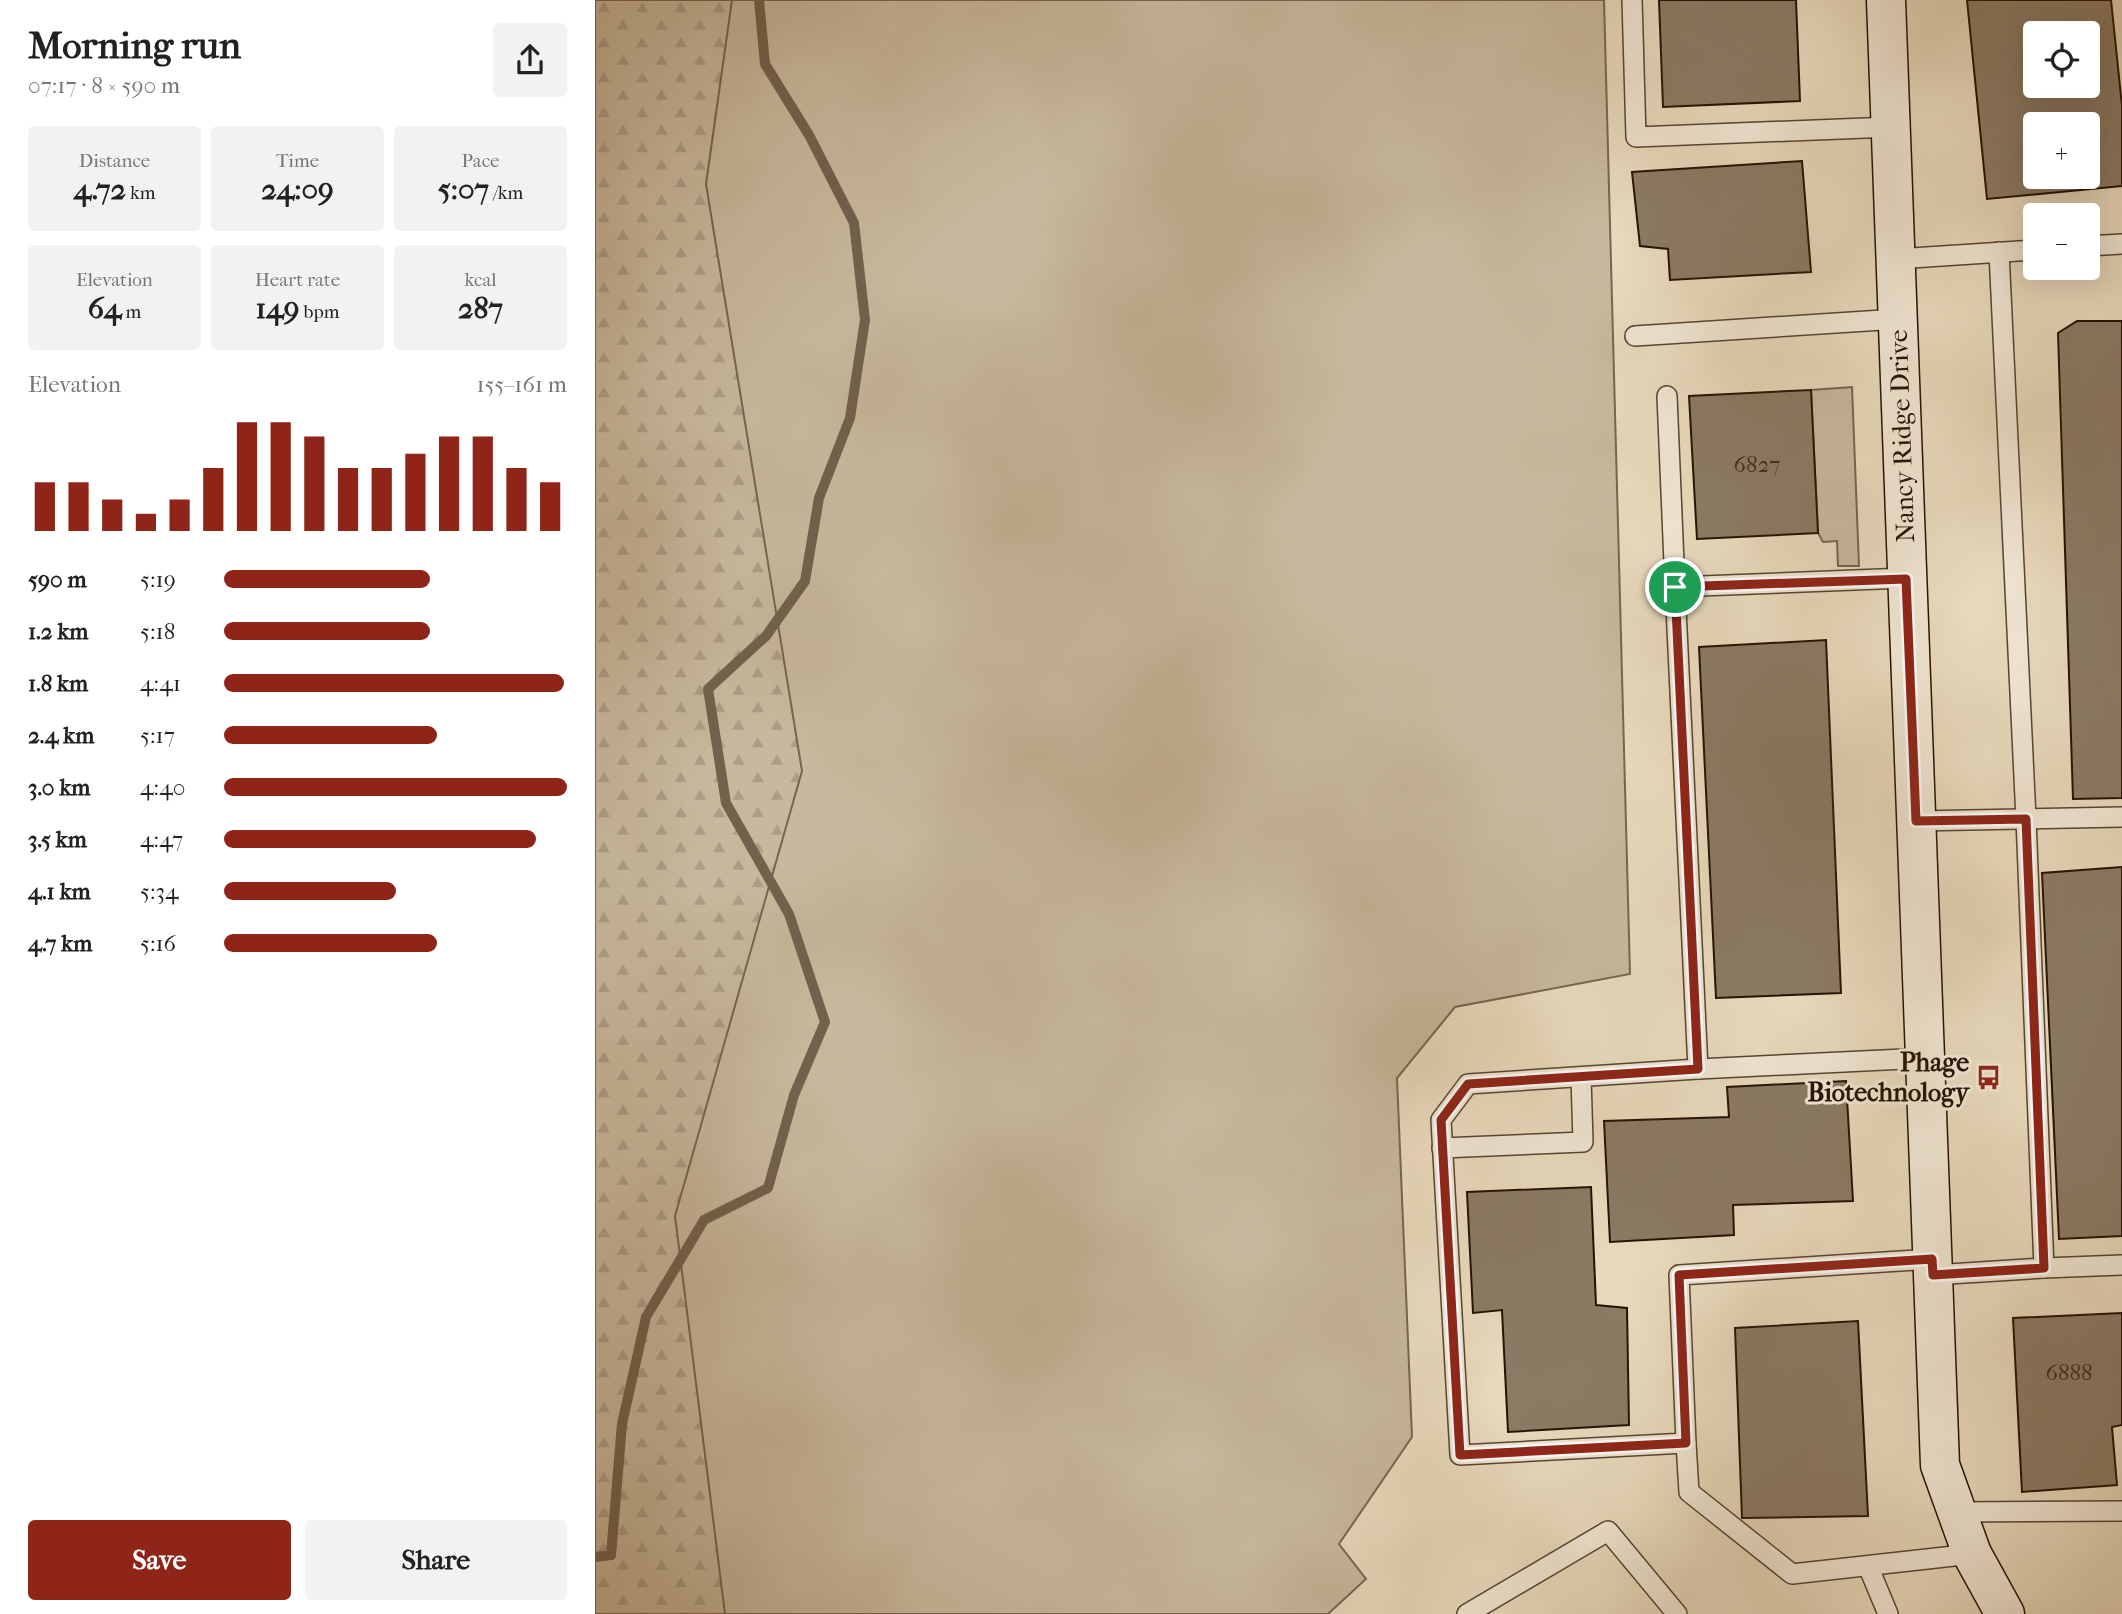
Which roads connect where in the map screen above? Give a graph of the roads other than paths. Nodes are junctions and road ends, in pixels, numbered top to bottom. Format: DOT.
graph roads {
  1 [pos="1632,0"];
  2 [pos="1886,0"];
  3 [pos="1891,127"];
  4 [pos="2122,244"];
  5 [pos="2100,245"];
  6 [pos="2023,251"];
  7 [pos="1999,252"];
  8 [pos="1896,259"];
  9 [pos="1898,319"];
  10 [pos="1635,335"];
  11 [pos="1667,397"];
  12 [pos="1906,579"];
  13 [pos="1675,587"];
  14 [pos="2122,817"];
  15 [pos="2026,819"];
  16 [pos="1916,821"];
  17 [pos="1925,1058"];
  18 [pos="1698,1069"];
  19 [pos="1581,1077"];
  20 [pos="1442,1148"];
  21 [pos="2122,1265"];
  22 [pos="1933,1267"];
  23 [pos="2044,1268"];
  24 [pos="1686,1443"];
  25 [pos="2122,1511"];
  26 [pos="1957,1512"];
  27 [pos="1972,1554"];
  28 [pos="1868,1566"];
  29 [pos="1467,1614"];
  30 [pos="1677,1614"];
  31 [pos="1888,1614"];
  32 [pos="2005,1614"];
  1 -- 3 [label="lane"];
  2 -- 3 [label="street, Nancy Ridge Drive"];
  3 -- 8 [label="street, Nancy Ridge Drive"];
  4 -- 5 [label="lane"];
  6 -- 7 [label="lane"];
  7 -- 8 [label="lane"];
  7 -- 15 [label="lane"];
  8 -- 9 [label="street, Nancy Ridge Drive"];
  9 -- 10 [label="lane"];
  9 -- 12 [label="street, Nancy Ridge Drive"];
  11 -- 13 [label="lane"];
  12 -- 13 [label="lane"];
  12 -- 16 [label="street, Nancy Ridge Drive"];
  13 -- 18 [label="lane"];
  14 -- 15 [label="lane"];
  15 -- 16 [label="lane"];
  15 -- 23 [label="lane"];
  16 -- 17 [label="street, Nancy Ridge Drive"];
  17 -- 18 [label="lane"];
  17 -- 22 [label="street, Nancy Ridge Drive"];
  18 -- 19 [label="lane"];
  19 -- 20 [label="lane"];
  19 -- 20 [label="lane"];
  20 -- 24 [label="lane"];
  21 -- 23 [label="lane"];
  22 -- 23 [label="lane"];
  22 -- 24 [label="lane"];
  22 -- 26 [label="street, Nancy Ridge Drive"];
  24 -- 28 [label="lane"];
  25 -- 26 [label="lane"];
  26 -- 27 [label="street, Nancy Ridge Drive"];
  27 -- 28 [label="lane"];
  27 -- 32 [label="street, Nancy Ridge Drive"];
  28 -- 31 [label="lane"];
  29 -- 30 [label="lane"];
}
